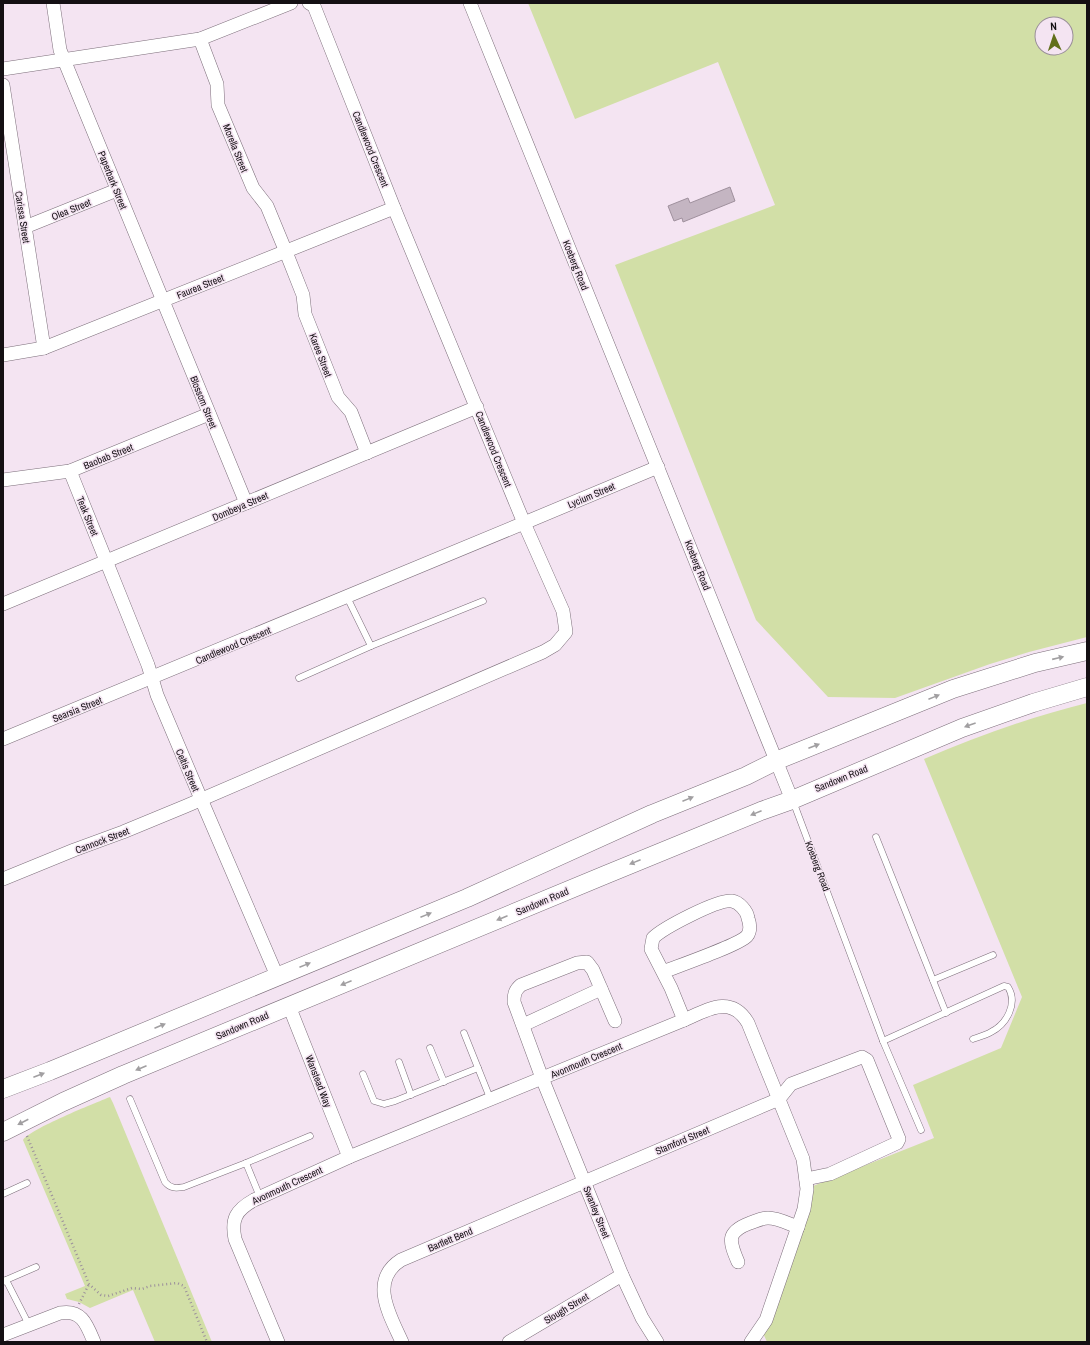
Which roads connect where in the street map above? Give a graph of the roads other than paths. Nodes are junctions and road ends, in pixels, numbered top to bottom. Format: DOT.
graph roads {
  1 [pos="53,3"];
  2 [pos="291,3"];
  3 [pos="309,3"];
  4 [pos="470,3"];
  5 [pos="200,39"];
  6 [pos="64,59"];
  7 [pos="3,69"];
  8 [pos="3,85"];
  9 [pos="117,190"];
  10 [pos="394,208"];
  11 [pos="25,227"];
  12 [pos="286,252"];
  13 [pos="163,301"];
  14 [pos="44,348"];
  15 [pos="3,355"];
  16 [pos="477,407"];
  17 [pos="209,414"];
  18 [pos="367,453"];
  19 [pos="658,467"];
  20 [pos="70,471"];
  21 [pos="3,480"];
  22 [pos="246,503"];
  23 [pos="524,523"];
  24 [pos="106,561"];
  25 [pos="348,597"];
  26 [pos="483,601"];
  27 [pos="3,604"];
  28 [pos="371,646"];
  29 [pos="1087,651"];
  30 [pos="152,678"];
  31 [pos="299,678"];
  32 [pos="1087,687"];
  33 [pos="3,739"];
  34 [pos="778,760"];
  35 [pos="201,799"];
  36 [pos="792,800"];
  37 [pos="876,837"];
  38 [pos="3,879"];
  39 [pos="993,955"];
  40 [pos="663,972"];
  41 [pos="277,976"];
  42 [pos="932,980"];
  43 [pos="601,990"];
  44 [pos="289,1006"];
  45 [pos="946,1013"];
  46 [pos="684,1020"];
  47 [pos="615,1021"];
  48 [pos="523,1025"];
  49 [pos="464,1033"];
  50 [pos="973,1039"];
  51 [pos="883,1041"];
  52 [pos="430,1048"];
  53 [pos="399,1062"];
  54 [pos="478,1068"];
  55 [pos="363,1074"];
  56 [pos="542,1078"];
  57 [pos="444,1082"];
  58 [pos="3,1089"];
  59 [pos="411,1095"];
  60 [pos="490,1098"];
  61 [pos="130,1099"];
  62 [pos="779,1099"];
  63 [pos="921,1130"];
  64 [pos="3,1132"];
  65 [pos="310,1136"];
  66 [pos="349,1157"];
  67 [pos="246,1163"];
  68 [pos="806,1179"];
  69 [pos="584,1181"];
  70 [pos="27,1183"];
  71 [pos="3,1194"];
  72 [pos="260,1197"];
  73 [pos="798,1227"];
  74 [pos="738,1262"];
  75 [pos="36,1267"];
  76 [pos="622,1274"];
  77 [pos="5,1281"];
  78 [pos="29,1325"];
  79 [pos="3,1335"];
  80 [pos="94,1342"];
  81 [pos="278,1342"];
  82 [pos="402,1342"];
  83 [pos="509,1342"];
  84 [pos="657,1342"];
  85 [pos="751,1342"];
  1 -- 6 [label="street, Paperbark Street"];
  2 -- 5 [label="street"];
  3 -- 10 [label="street, Candlewood Crescent"];
  4 -- 19 [label="street, Koeberg Road"];
  5 -- 6 [label="street"];
  5 -- 12 [label="street, Morella Street"];
  6 -- 7 [label="street"];
  6 -- 9 [label="street, Paperbark Street"];
  8 -- 11 [label="street, Carissa Street"];
  9 -- 11 [label="street, Olea Street"];
  9 -- 13 [label="street, Paperbark Street"];
  10 -- 12 [label="street, Faurea Street"];
  10 -- 16 [label="street, Candlewood Crescent"];
  11 -- 14 [label="street, Carissa Street"];
  12 -- 13 [label="street, Faurea Street"];
  12 -- 18 [label="street, Karee Street"];
  13 -- 14 [label="street, Faurea Street"];
  13 -- 17 [label="street, Blossom Street"];
  14 -- 15 [label="street, Faurea Street"];
  16 -- 18 [label="street, Dombeya Street"];
  16 -- 23 [label="street, Candlewood Crescent"];
  17 -- 20 [label="street, Baobab Street"];
  17 -- 22 [label="street, Blossom Street"];
  18 -- 22 [label="street, Dombeya Street"];
  19 -- 23 [label="street, Lycium Street"];
  19 -- 34 [label="street, Koeberg Road"];
  20 -- 21 [label="street, Baobab Street"];
  20 -- 24 [label="street, Teak Street"];
  22 -- 24 [label="street, Dombeya Street"];
  23 -- 25 [label="street, Candlewood Crescent"];
  23 -- 35 [label="street, Cannock Street"];
  24 -- 27 [label="street, Dombeya Street"];
  24 -- 30 [label="street, Celtis Street"];
  25 -- 28 [label="lane"];
  25 -- 30 [label="street, Candlewood Crescent"];
  26 -- 28 [label="lane"];
  28 -- 31 [label="lane"];
  34 -- 29 [label="main road, one-way"];
  30 -- 33 [label="street, Searsia Street"];
  30 -- 35 [label="street, Celtis Street"];
  32 -- 36 [label="main road, Sandown Road, one-way"];
  34 -- 36 [label="street, Koeberg Road"];
  41 -- 34 [label="main road, one-way"];
  35 -- 38 [label="street, Cannock Street"];
  35 -- 41 [label="street, Celtis Street"];
  36 -- 44 [label="main road, Sandown Road, one-way"];
  36 -- 51 [label="lane, Koeberg Road"];
  37 -- 42 [label="lane"];
  39 -- 42 [label="lane"];
  40 -- 40 [label="street"];
  40 -- 46 [label="street"];
  58 -- 41 [label="main road, one-way"];
  42 -- 45 [label="lane"];
  43 -- 47 [label="street"];
  43 -- 48 [label="street"];
  43 -- 48 [label="street, Swanley Street"];
  44 -- 64 [label="main road, Sandown Road, one-way"];
  44 -- 66 [label="street, Wanstead Way"];
  45 -- 50 [label="lane"];
  45 -- 51 [label="lane"];
  46 -- 56 [label="street, Avonmouth Crescent"];
  46 -- 62 [label="street, Avonmouth Crescent"];
  48 -- 56 [label="street, Swanley Street"];
  49 -- 54 [label="lane"];
  51 -- 63 [label="lane, Koeberg Road"];
  52 -- 57 [label="lane"];
  53 -- 59 [label="lane"];
  54 -- 57 [label="lane"];
  54 -- 60 [label="lane"];
  55 -- 59 [label="lane"];
  56 -- 60 [label="street, Avonmouth Crescent"];
  56 -- 69 [label="street, Swanley Street"];
  57 -- 59 [label="lane"];
  60 -- 66 [label="street, Avonmouth Crescent"];
  61 -- 67 [label="lane"];
  62 -- 68 [label="street, Avonmouth Crescent"];
  62 -- 68 [label="street"];
  62 -- 69 [label="street, Stamford Street"];
  65 -- 67 [label="lane"];
  66 -- 72 [label="street, Avonmouth Crescent"];
  67 -- 72 [label="lane"];
  68 -- 73 [label="street, Avonmouth Crescent"];
  69 -- 76 [label="street, Swanley Street"];
  69 -- 82 [label="street, Bartlett Bend"];
  70 -- 71 [label="lane"];
  72 -- 81 [label="street, Avonmouth Crescent"];
  73 -- 74 [label="street"];
  73 -- 85 [label="street, Avonmouth Crescent"];
  75 -- 77 [label="lane"];
  76 -- 83 [label="street, Slough Street"];
  76 -- 84 [label="street, Swanley Street"];
  77 -- 78 [label="lane"];
  78 -- 79 [label="street"];
  78 -- 80 [label="street"];
}
